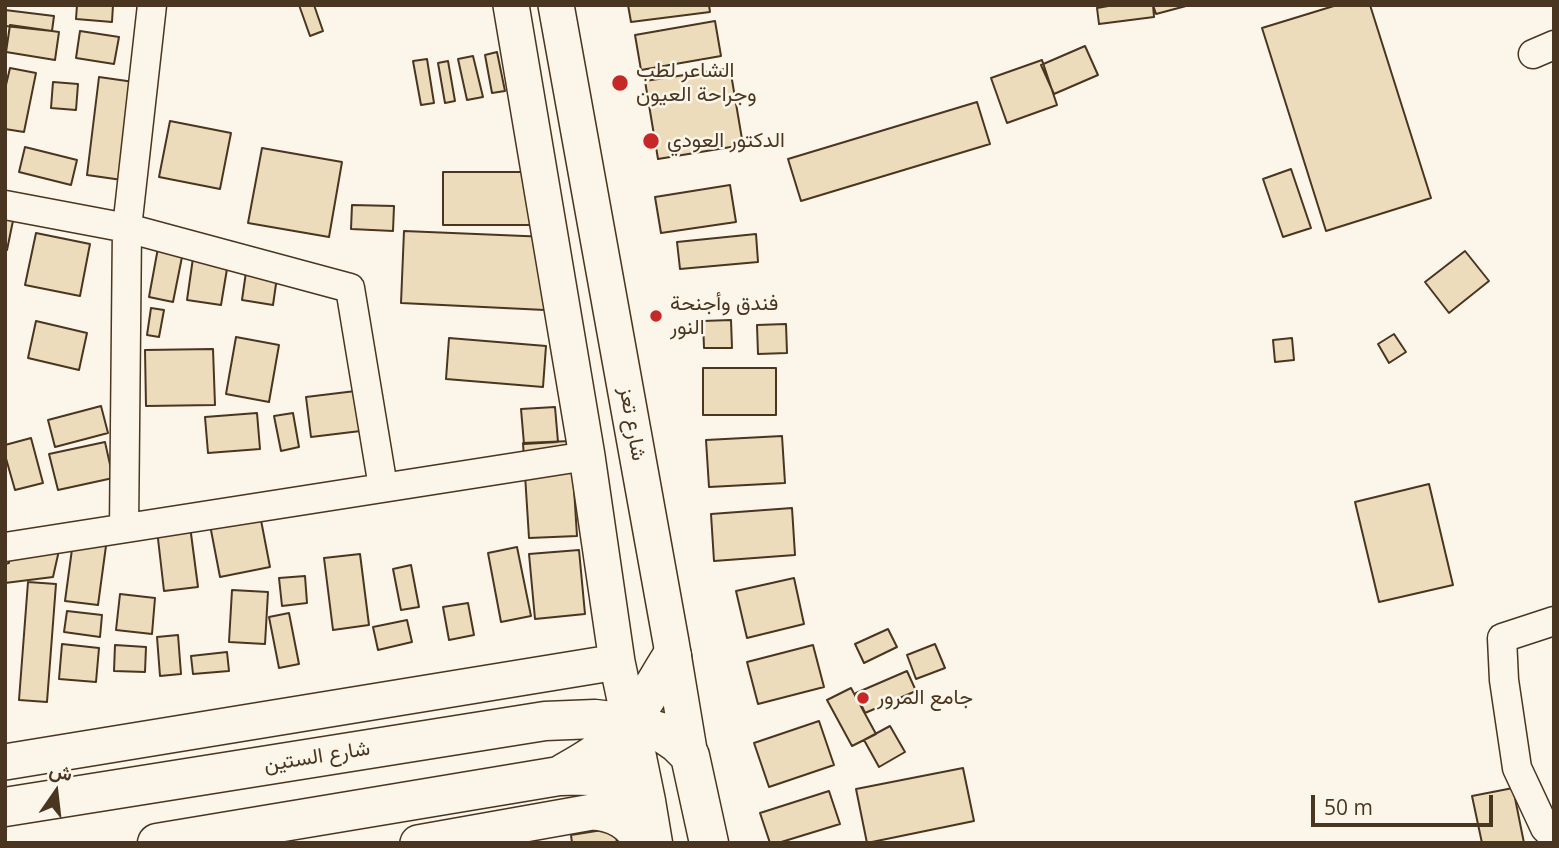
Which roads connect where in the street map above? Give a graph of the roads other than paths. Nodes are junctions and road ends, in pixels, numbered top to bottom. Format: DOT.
graph roads {
  1 [pos="152,5"];
  2 [pos="511,5"];
  3 [pos="556,5"];
  4 [pos="5,205"];
  5 [pos="127,228"];
  6 [pos="587,456"];
  7 [pos="383,487"];
  8 [pos="124,528"];
  9 [pos="5,547"];
  10 [pos="1554,621"];
  11 [pos="672,656"];
  12 [pos="617,662"];
  13 [pos="545,721"];
  14 [pos="630,723"];
  15 [pos="5,762"];
  16 [pos="694,773"];
  17 [pos="559,776"];
  18 [pos="646,801"];
  19 [pos="5,807"];
  20 [pos="1554,836"];
  21 [pos="157,843"];
  22 [pos="418,843"];
  23 [pos="642,843"];
  24 [pos="653,843"];
  25 [pos="709,843"];
  1 -- 5 [label="street"];
  2 -- 6 [label="main road"];
  3 -- 11 [label="main road, شارع تعز"];
  4 -- 5 [label="street"];
  5 -- 7 [label="street"];
  5 -- 8 [label="street"];
  6 -- 7 [label="street"];
  6 -- 12 [label="main road"];
  7 -- 8 [label="street"];
  8 -- 9 [label="street"];
  10 -- 20 [label="street"];
  11 -- 14 [label="highway"];
  11 -- 16 [label="main road, شارع تعز"];
  12 -- 14 [label="main road"];
  12 -- 15 [label="main road"];
  13 -- 14 [label="highway, شارع الستين"];
  13 -- 17 [label="highway"];
  13 -- 19 [label="highway, شارع الستين"];
  14 -- 16 [label="highway, شارع الستين"];
  14 -- 17 [label="highway"];
  14 -- 18 [label="highway"];
  16 -- 18 [label="highway"];
  16 -- 25 [label="highway, شارع تعز"];
  17 -- 18 [label="highway"];
  17 -- 21 [label="highway"];
  18 -- 24 [label="highway"];
  22 -- 23 [label="main road"];
}
